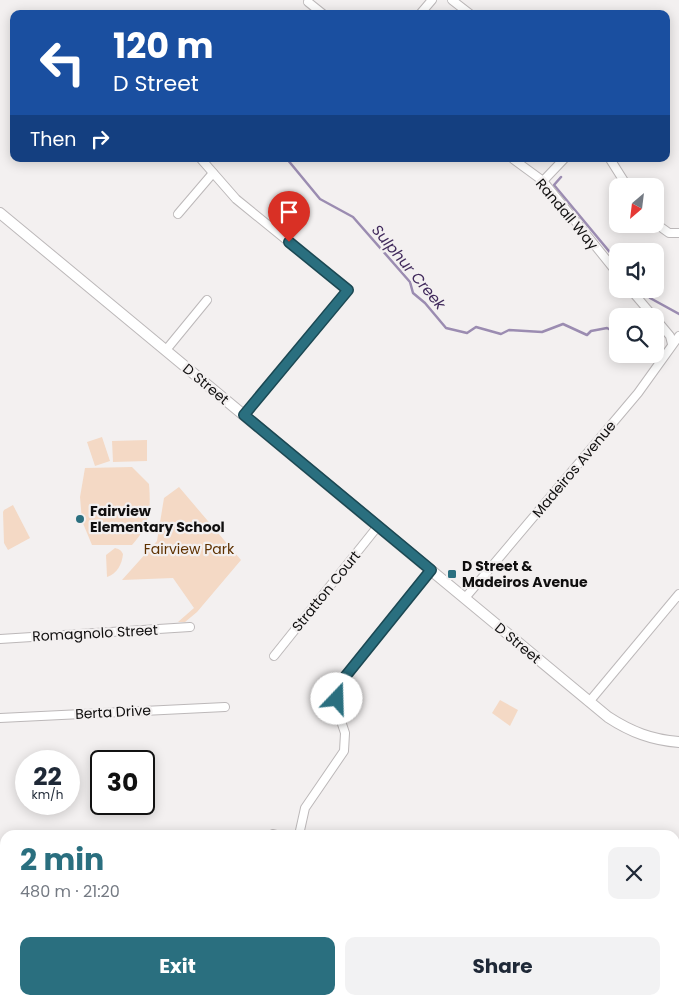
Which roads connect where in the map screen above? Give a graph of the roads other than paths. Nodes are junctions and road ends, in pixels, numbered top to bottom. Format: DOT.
graph roads {
  1 [pos="432,0"];
  2 [pos="452,0"];
  3 [pos="308,2"];
  4 [pos="319,10"];
  5 [pos="423,10"];
  6 [pos="465,10"];
  7 [pos="204,162"];
  8 [pos="518,162"];
  9 [pos="561,162"];
  10 [pos="612,162"];
  11 [pos="213,173"];
  12 [pos="622,178"];
  13 [pos="543,181"];
  14 [pos="0,212"];
  15 [pos="178,214"];
  16 [pos="664,229"];
  17 [pos="679,233"];
  18 [pos="609,263"];
  19 [pos="638,298"];
  20 [pos="207,300"];
  21 [pos="646,308"];
  22 [pos="664,329"];
  23 [pos="679,336"];
  24 [pos="672,344"];
  25 [pos="166,350"];
  26 [pos="244,415"];
  27 [pos="378,526"];
  28 [pos="431,570"];
  29 [pos="679,594"];
  30 [pos="465,598"];
  31 [pos="190,627"];
  32 [pos="0,638"];
  33 [pos="274,656"];
  34 [pos="589,702"];
  35 [pos="225,707"];
  36 [pos="0,718"];
  37 [pos="679,742"];
  38 [pos="300,830"];
  1 -- 5 [label="street"];
  2 -- 6 [label="street"];
  3 -- 4 [label="street"];
  7 -- 11 [label="street"];
  8 -- 13 [label="street, Randall Way"];
  9 -- 13 [label="street"];
  10 -- 12 [label="street"];
  11 -- 15 [label="street"];
  11 -- 26 [label="street"];
  13 -- 18 [label="street, Randall Way"];
  14 -- 25 [label="main road, D Street"];
  16 -- 17 [label="street"];
  19 -- 21 [label="street"];
  20 -- 25 [label="street"];
  22 -- 24 [label="street"];
  23 -- 24 [label="street, Madeiros Avenue"];
  24 -- 30 [label="street, Madeiros Avenue"];
  25 -- 26 [label="main road, D Street"];
  26 -- 27 [label="main road, D Street"];
  27 -- 28 [label="main road, D Street"];
  27 -- 33 [label="street, Stratton Court"];
  28 -- 30 [label="main road, D Street"];
  28 -- 38 [label="street"];
  29 -- 34 [label="street"];
  30 -- 34 [label="main road, D Street"];
  31 -- 32 [label="street, Romagnolo Street"];
  34 -- 37 [label="main road, D Street"];
  35 -- 36 [label="street, Berta Drive"];
}
